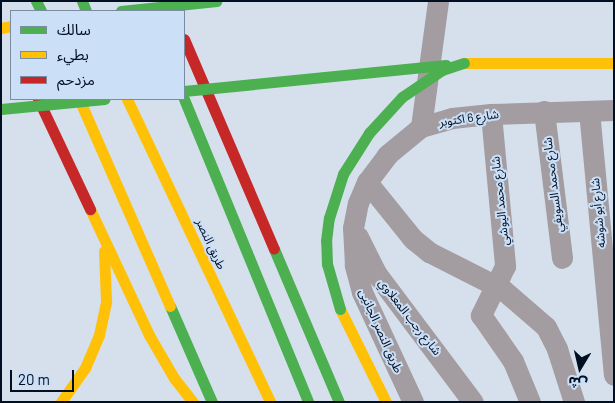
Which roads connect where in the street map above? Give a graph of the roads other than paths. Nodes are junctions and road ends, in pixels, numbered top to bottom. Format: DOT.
graph roads {
  1 [pos="216,1"];
  2 [pos="438,1"];
  3 [pos="130,10"];
  4 [pos="1,20"];
  5 [pos="10,39"];
  6 [pos="185,41"];
  7 [pos="614,63"];
  8 [pos="464,64"];
  9 [pos="185,91"];
  10 [pos="38,100"];
  11 [pos="79,100"];
  12 [pos="95,100"];
  13 [pos="128,100"];
  14 [pos="184,100"];
  15 [pos="1,109"];
  16 [pos="614,110"];
  17 [pos="544,111"];
  18 [pos="589,111"];
  19 [pos="491,114"];
  20 [pos="421,127"];
  21 [pos="367,182"];
  22 [pos="353,228"];
  23 [pos="100,230"];
  24 [pos="562,258"];
  25 [pos="496,286"];
  26 [pos="614,375"];
  27 [pos="61,402"];
  28 [pos="194,402"];
  29 [pos="212,402"];
  30 [pos="270,402"];
  31 [pos="308,402"];
  32 [pos="339,402"];
  33 [pos="386,402"];
  34 [pos="413,402"];
  35 [pos="473,402"];
  36 [pos="530,402"];
  37 [pos="574,402"];
  1 -- 3 [label="highway, bridge"];
  2 -- 20 [label="street"];
  4 -- 5 [label="highway"];
  6 -- 32 [label="highway"];
  7 -- 8 [label="highway"];
  8 -- 9 [label="highway, bridge"];
  8 -- 33 [label="highway, bridge"];
  10 -- 23 [label="highway"];
  11 -- 29 [label="highway"];
  12 -- 15 [label="highway, bridge"];
  13 -- 30 [label="highway, طريق النصر"];
  14 -- 31 [label="highway"];
  16 -- 18 [label="street, شارع 6 اكتوبر"];
  17 -- 18 [label="street, شارع 6 اكتوبر"];
  17 -- 19 [label="street, شارع 6 اكتوبر"];
  17 -- 24 [label="street, شارع محمد السويفي"];
  18 -- 26 [label="street, شارع أبو شوشه"];
  19 -- 20 [label="street, شارع 6 اكتوبر"];
  19 -- 25 [label="street, شارع محمد اليوشي"];
  20 -- 21 [label="street, شارع 6 اكتوبر"];
  21 -- 22 [label="street, شارع 6 اكتوبر"];
  21 -- 25 [label="street"];
  22 -- 34 [label="street, طريق النصر الجانيى"];
  22 -- 35 [label="street, شارع رجب المعلاوي"];
  23 -- 27 [label="highway"];
  23 -- 28 [label="highway"];
  25 -- 36 [label="street, شارع محمد اليوشي"];
  25 -- 37 [label="street"];
}
